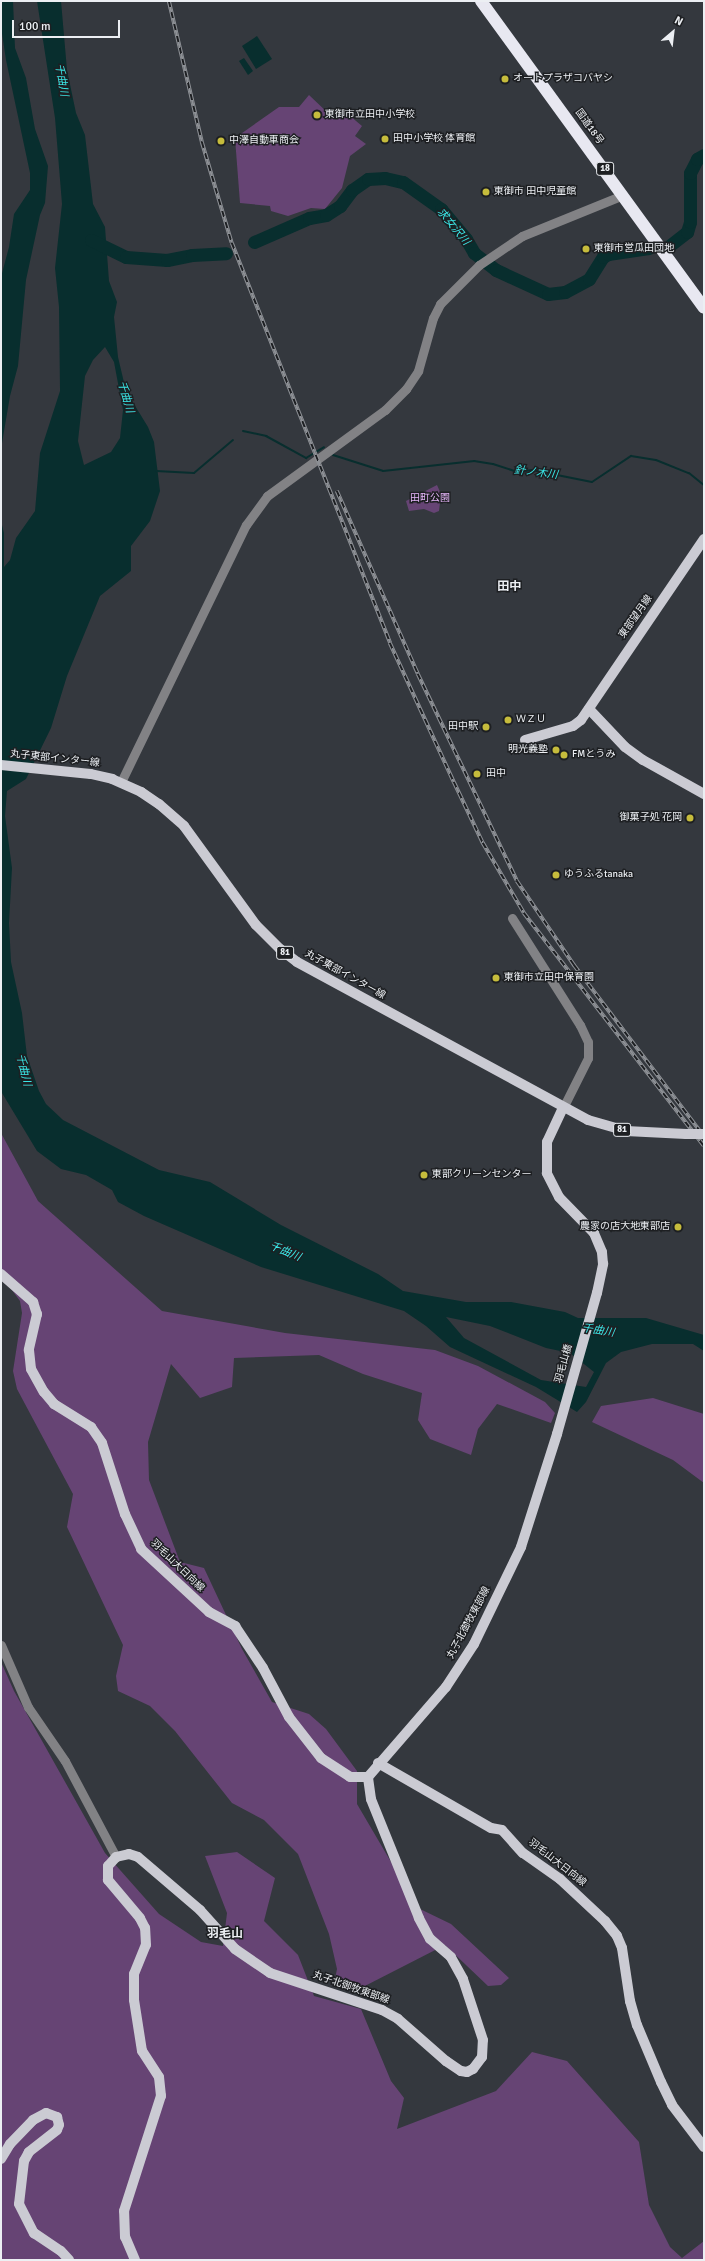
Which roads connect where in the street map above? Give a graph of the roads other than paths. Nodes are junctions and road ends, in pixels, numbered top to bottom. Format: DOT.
graph roads {
  1 [pos="480,1"];
  2 [pos="624,195"];
  3 [pos="704,308"];
  4 [pos="704,539"];
  5 [pos="589,709"];
  6 [pos="525,740"];
  7 [pos="1,765"];
  8 [pos="121,782"];
  9 [pos="704,794"];
  10 [pos="512,918"];
  11 [pos="563,1108"];
  12 [pos="704,1134"];
  13 [pos="1,1274"];
  14 [pos="560,1419"];
  15 [pos="1,1645"];
  16 [pos="378,1763"];
  17 [pos="368,1777"];
  18 [pos="116,1857"];
  19 [pos="704,2147"];
  20 [pos="1,2159"];
  21 [pos="69,2260"];
  22 [pos="135,2260"];
  1 -- 2 [label="highway, 国道18号 / 18"];
  2 -- 3 [label="highway, 国道18号 / 18"];
  2 -- 8 [label="street"];
  4 -- 5 [label="main road, 東部望月線"];
  5 -- 6 [label="main road, 東部望月線"];
  5 -- 9 [label="main road"];
  7 -- 8 [label="main road, 丸子東部インター線 / 81"];
  8 -- 11 [label="main road, 丸子東部インター線 / 81"];
  10 -- 11 [label="street"];
  11 -- 12 [label="main road, 丸子東部インター線 / 81, bridge"];
  11 -- 14 [label="main road, 羽毛山橋"];
  13 -- 17 [label="main road, 羽毛山大日向線"];
  14 -- 16 [label="main road, 丸子北御牧東部線"];
  15 -- 18 [label="street"];
  16 -- 17 [label="main road, 丸子北御牧東部線"];
  16 -- 19 [label="main road, 羽毛山大日向線"];
  17 -- 18 [label="main road, 丸子北御牧東部線"];
  18 -- 22 [label="main road"];
  20 -- 21 [label="main road"];
}
